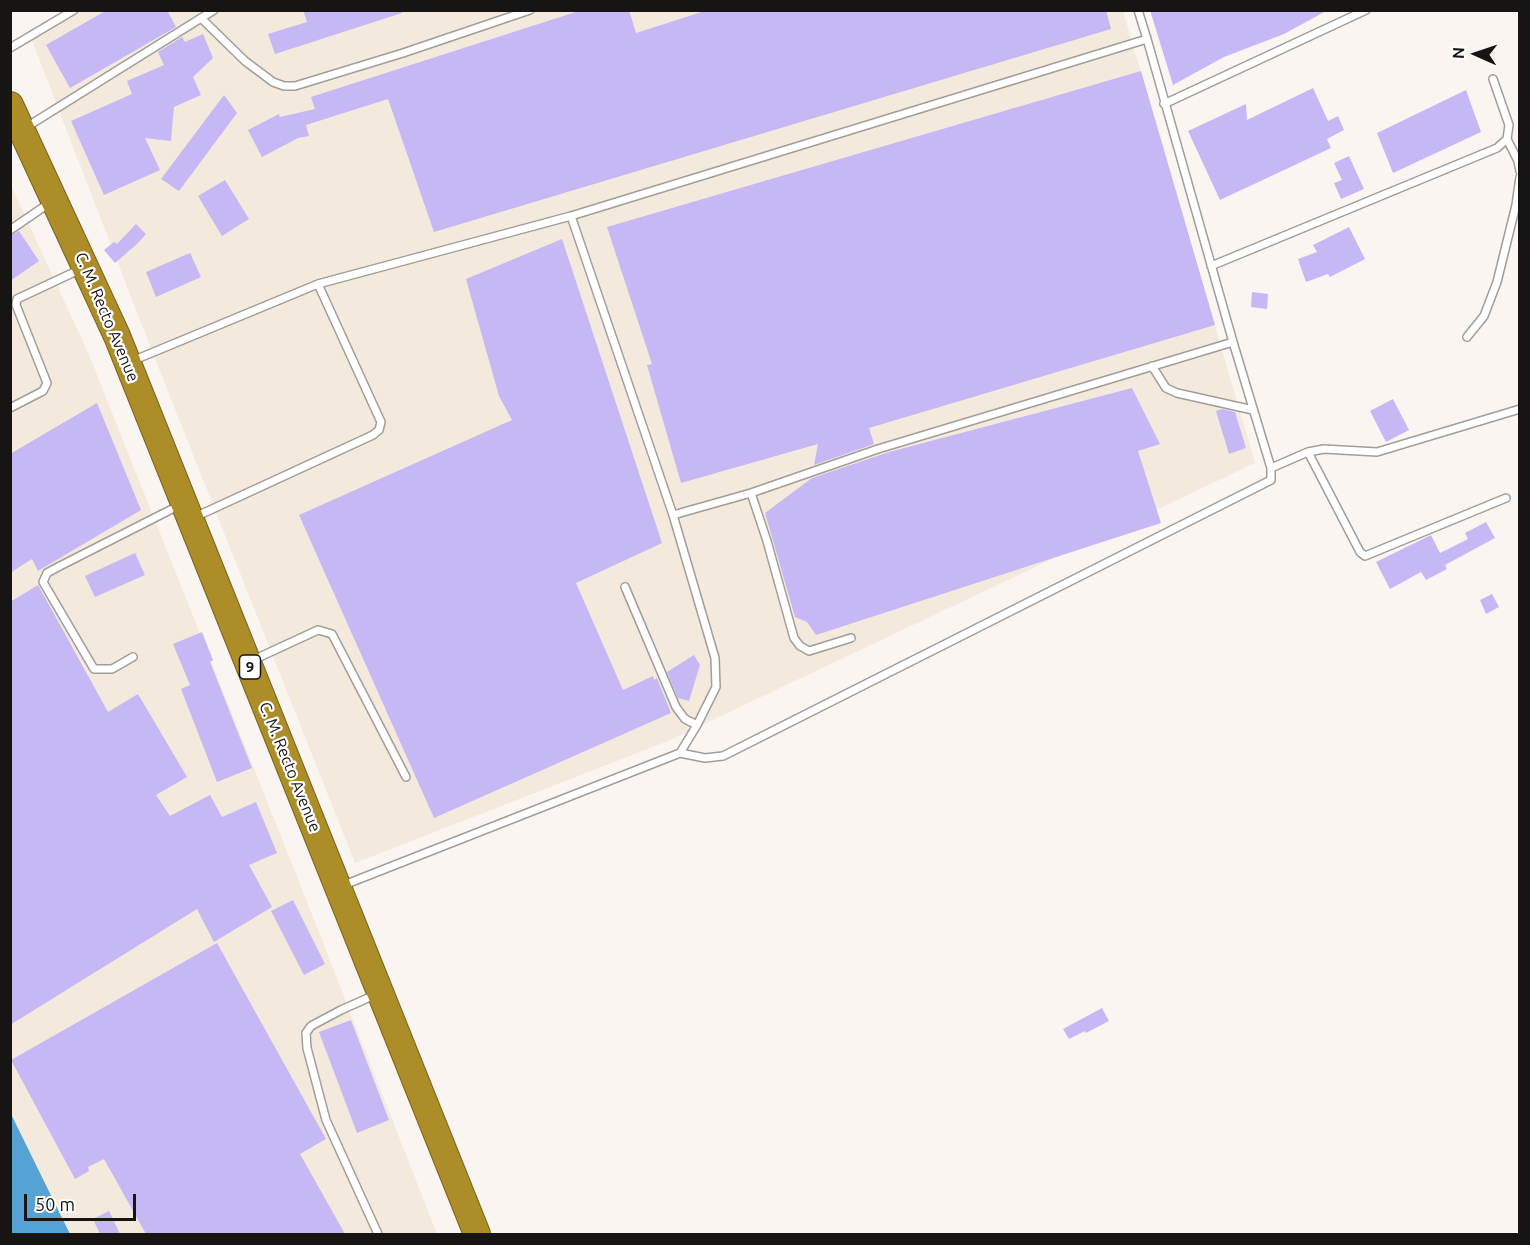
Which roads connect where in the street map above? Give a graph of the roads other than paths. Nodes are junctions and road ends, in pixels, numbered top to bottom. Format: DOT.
graph roads {
  1 [pos="74,10"];
  2 [pos="214,10"];
  3 [pos="530,10"];
  4 [pos="1138,10"];
  5 [pos="1366,10"];
  6 [pos="201,18"];
  7 [pos="1147,39"];
  8 [pos="10,48"];
  9 [pos="1493,79"];
  10 [pos="1164,104"];
  11 [pos="10,105"];
  12 [pos="23,129"];
  13 [pos="1507,139"];
  14 [pos="1520,171"];
  15 [pos="1520,177"];
  16 [pos="55,199"];
  17 [pos="571,216"];
  18 [pos="10,230"];
  19 [pos="1211,266"];
  20 [pos="86,267"];
  21 [pos="318,284"];
  22 [pos="1467,338"];
  23 [pos="1233,342"];
  24 [pos="127,363"];
  25 [pos="1152,366"];
  26 [pos="10,408"];
  27 [pos="1253,410"];
  28 [pos="1520,410"];
  29 [pos="1308,452"];
  30 [pos="1270,468"];
  31 [pos="751,493"];
  32 [pos="1506,498"];
  33 [pos="187,511"];
  34 [pos="674,515"];
  35 [pos="625,587"];
  36 [pos="851,638"];
  37 [pos="133,657"];
  38 [pos="248,662"];
  39 [pos="697,725"];
  40 [pos="680,753"];
  41 [pos="406,777"];
  42 [pos="339,887"];
  43 [pos="379,993"];
  44 [pos="378,1234"];
  45 [pos="477,1234"];
  1 -- 8 [label="lane"];
  2 -- 6 [label="lane"];
  3 -- 6 [label="lane"];
  4 -- 7 [label="lane"];
  5 -- 10 [label="lane"];
  6 -- 12 [label="lane"];
  7 -- 10 [label="lane"];
  7 -- 17 [label="lane"];
  9 -- 13 [label="lane"];
  10 -- 19 [label="lane"];
  11 -- 12 [label="highway, C. M. Recto Avenue / 9"];
  12 -- 16 [label="highway, C. M. Recto Avenue / 9"];
  13 -- 14 [label="lane"];
  13 -- 19 [label="lane"];
  15 -- 22 [label="lane"];
  16 -- 18 [label="lane"];
  16 -- 20 [label="highway, C. M. Recto Avenue / 9"];
  17 -- 21 [label="lane"];
  17 -- 34 [label="lane"];
  19 -- 23 [label="lane"];
  20 -- 24 [label="highway, C. M. Recto Avenue / 9"];
  20 -- 26 [label="lane"];
  21 -- 24 [label="lane"];
  21 -- 33 [label="lane"];
  23 -- 25 [label="lane"];
  23 -- 27 [label="lane"];
  24 -- 33 [label="highway, C. M. Recto Avenue / 9"];
  25 -- 27 [label="lane"];
  25 -- 31 [label="lane"];
  27 -- 30 [label="lane"];
  28 -- 29 [label="lane"];
  29 -- 30 [label="lane"];
  29 -- 32 [label="lane"];
  30 -- 40 [label="lane"];
  31 -- 34 [label="lane"];
  31 -- 36 [label="lane"];
  33 -- 37 [label="lane"];
  33 -- 38 [label="highway, C. M. Recto Avenue / 9"];
  34 -- 39 [label="lane"];
  35 -- 39 [label="lane"];
  38 -- 41 [label="lane"];
  38 -- 42 [label="highway, C. M. Recto Avenue / 9"];
  39 -- 40 [label="lane"];
  40 -- 42 [label="lane"];
  42 -- 43 [label="highway, C. M. Recto Avenue / 9"];
  43 -- 44 [label="lane"];
  43 -- 45 [label="highway, C. M. Recto Avenue / 9"];
}
